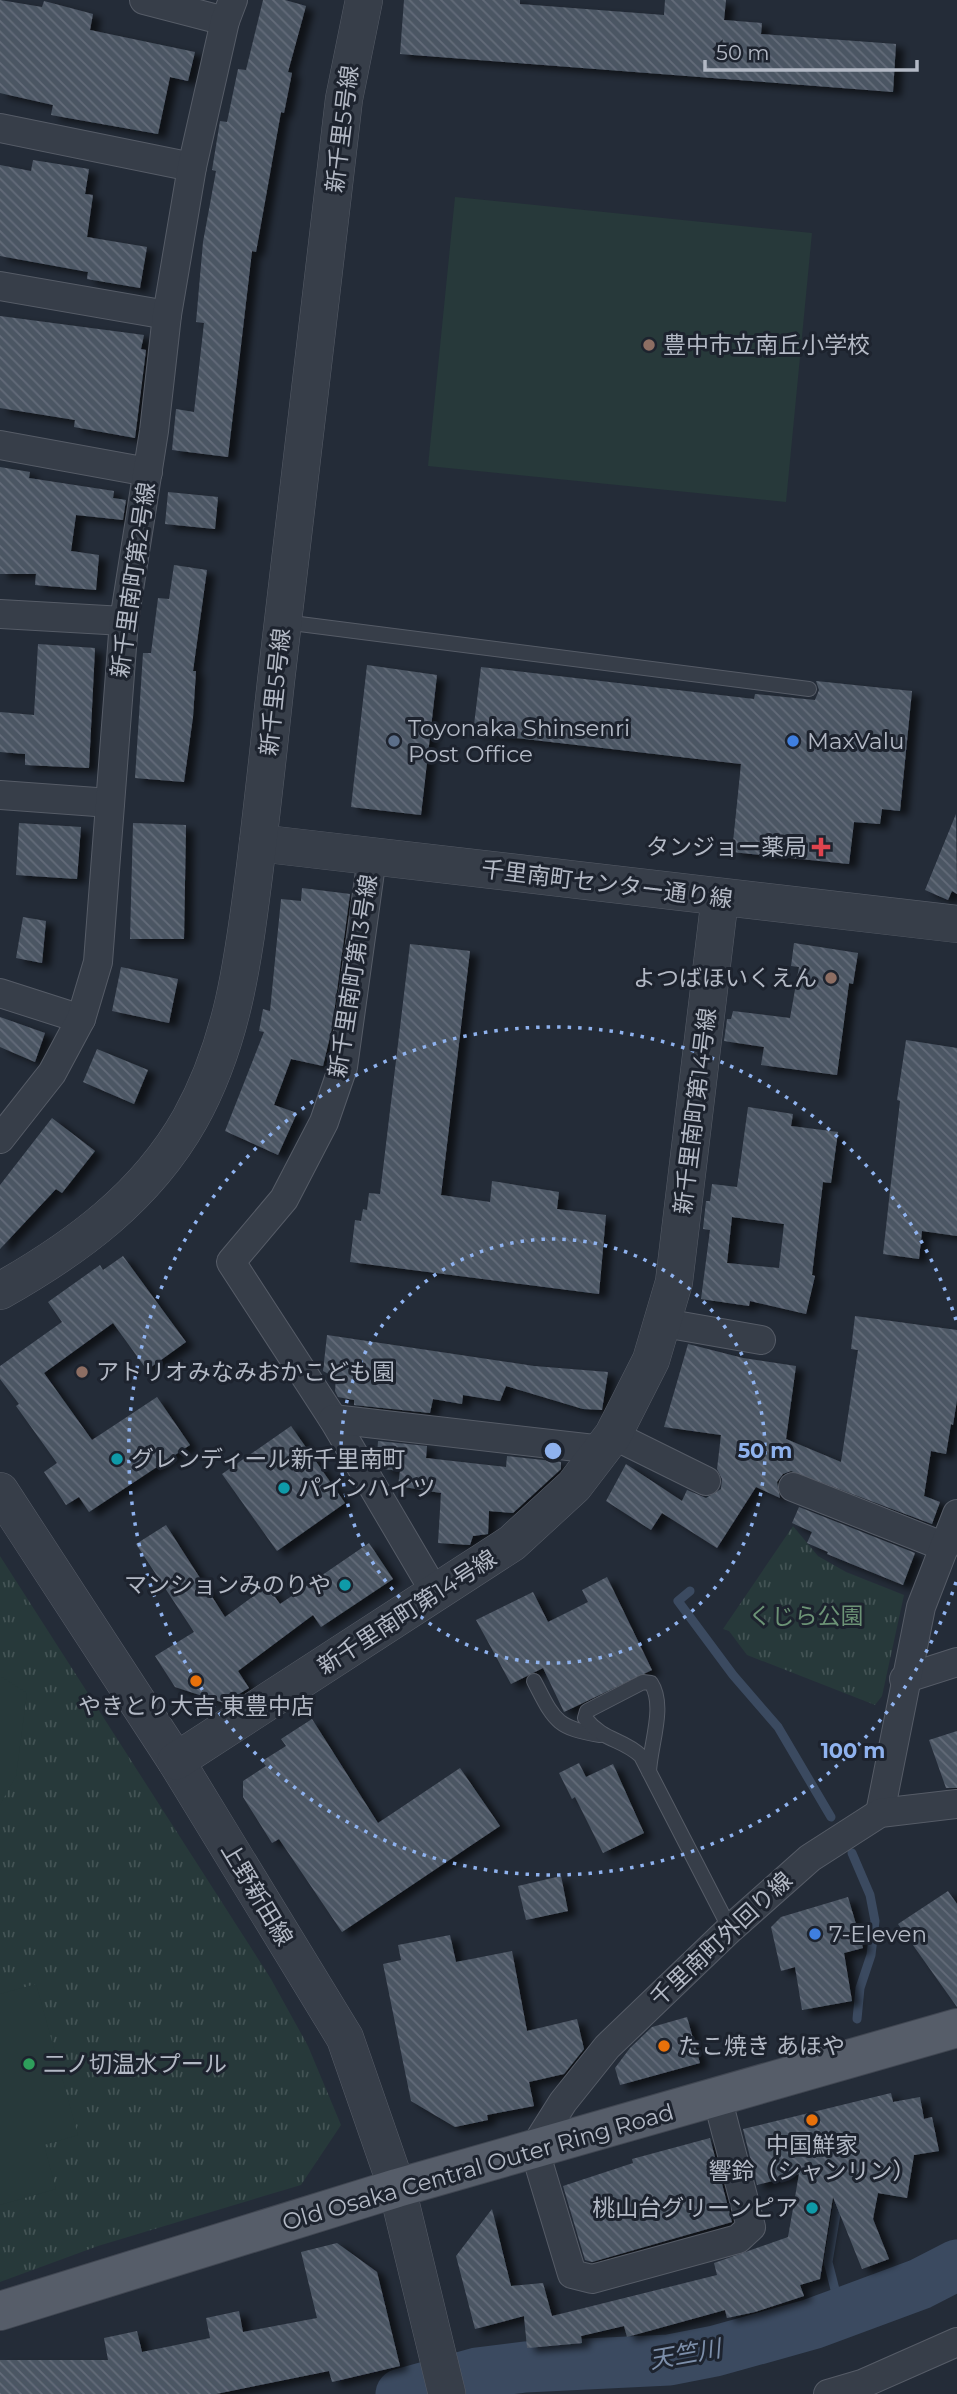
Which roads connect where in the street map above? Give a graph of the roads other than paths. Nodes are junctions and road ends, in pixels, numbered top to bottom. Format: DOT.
graph roads {
  1 [pos="144,0"];
  2 [pos="364,0"];
  3 [pos="229,11"];
  4 [pos="0,128"];
  5 [pos="192,167"];
  6 [pos="0,286"];
  7 [pos="167,315"];
  8 [pos="0,445"];
  9 [pos="148,472"];
  10 [pos="0,614"];
  11 [pos="124,621"];
  12 [pos="283,622"];
  13 [pos="809,689"];
  14 [pos="0,795"];
  15 [pos="110,803"];
  16 [pos="258,843"];
  17 [pos="372,857"];
  18 [pos="720,897"];
  19 [pos="957,923"];
  20 [pos="0,993"];
  21 [pos="80,1019"];
  22 [pos="0,1139"];
  23 [pos="0,1292"];
  24 [pos="664,1323"];
  25 [pos="761,1340"];
  26 [pos="333,1419"];
  27 [pos="608,1442"];
  28 [pos="706,1481"];
  29 [pos="793,1487"];
  30 [pos="0,1491"];
  31 [pos="957,1514"];
  32 [pos="944,1547"];
  33 [pos="436,1594"];
  34 [pos="957,1662"];
  35 [pos="904,1679"];
  36 [pos="534,1681"];
  37 [pos="600,1735"];
  38 [pos="176,1760"];
  39 [pos="649,1772"];
  40 [pos="957,1804"];
  41 [pos="880,1813"];
  42 [pos="730,1928"];
  43 [pos="957,2028"];
  44 [pos="717,2097"];
  45 [pos="534,2148"];
  46 [pos="397,2188"];
  47 [pos="0,2311"];
  48 [pos="957,2343"];
  49 [pos="862,2389"];
  50 [pos="447,2394"];
  51 [pos="828,2394"];
  1 -- 3 [label="street"];
  2 -- 12 [label="street, 新千里5号線"];
  3 -- 5 [label="street, 新千里南町第2号線"];
  4 -- 5 [label="street"];
  5 -- 7 [label="street, 新千里南町第2号線"];
  6 -- 7 [label="street"];
  7 -- 9 [label="street, 新千里南町第2号線"];
  8 -- 9 [label="street"];
  9 -- 11 [label="street, 新千里南町第2号線"];
  10 -- 11 [label="street"];
  11 -- 15 [label="street, 新千里南町第2号線"];
  12 -- 13 [label="lane"];
  12 -- 16 [label="street, 新千里5号線"];
  14 -- 15 [label="street"];
  15 -- 21 [label="street, 新千里南町第2号線"];
  16 -- 17 [label="street, 千里南町センター通り線"];
  16 -- 23 [label="street, 新千里5号線"];
  17 -- 18 [label="street, 千里南町センター通り線"];
  17 -- 26 [label="street, 新千里南町第13号線"];
  18 -- 19 [label="street, 千里南町センター通り線"];
  18 -- 24 [label="street, 新千里南町第14号線"];
  20 -- 21 [label="street"];
  21 -- 22 [label="street, 新千里南町第2号線"];
  24 -- 25 [label="street"];
  24 -- 27 [label="street, 新千里南町第14号線"];
  26 -- 27 [label="street"];
  26 -- 33 [label="street, 新千里南町第13号線"];
  27 -- 28 [label="street"];
  27 -- 33 [label="street, 新千里南町第14号線"];
  29 -- 32 [label="street"];
  30 -- 38 [label="street, 上野新田線"];
  31 -- 32 [label="street"];
  32 -- 35 [label="street"];
  33 -- 38 [label="street, 新千里南町第14号線"];
  34 -- 35 [label="street"];
  35 -- 41 [label="street"];
  36 -- 37 [label="lane"];
  37 -- 39 [label="lane"];
  37 -- 39 [label="lane"];
  38 -- 46 [label="street, 上野新田線"];
  39 -- 42 [label="lane"];
  40 -- 41 [label="street, 千里南町外回り線"];
  41 -- 42 [label="street, 千里南町外回り線"];
  42 -- 45 [label="street, 千里南町外回り線"];
  43 -- 44 [label="main road, Old Osaka Central Outer Ring Road"];
  44 -- 45 [label="main road, Old Osaka Central Outer Ring Road"];
  44 -- 45 [label="street"];
  45 -- 46 [label="main road, Old Osaka Central Outer Ring Road"];
  46 -- 47 [label="main road, Old Osaka Central Outer Ring Road"];
  46 -- 50 [label="street, 上野新田線"];
  48 -- 49 [label="street"];
  49 -- 51 [label="street"];
}
